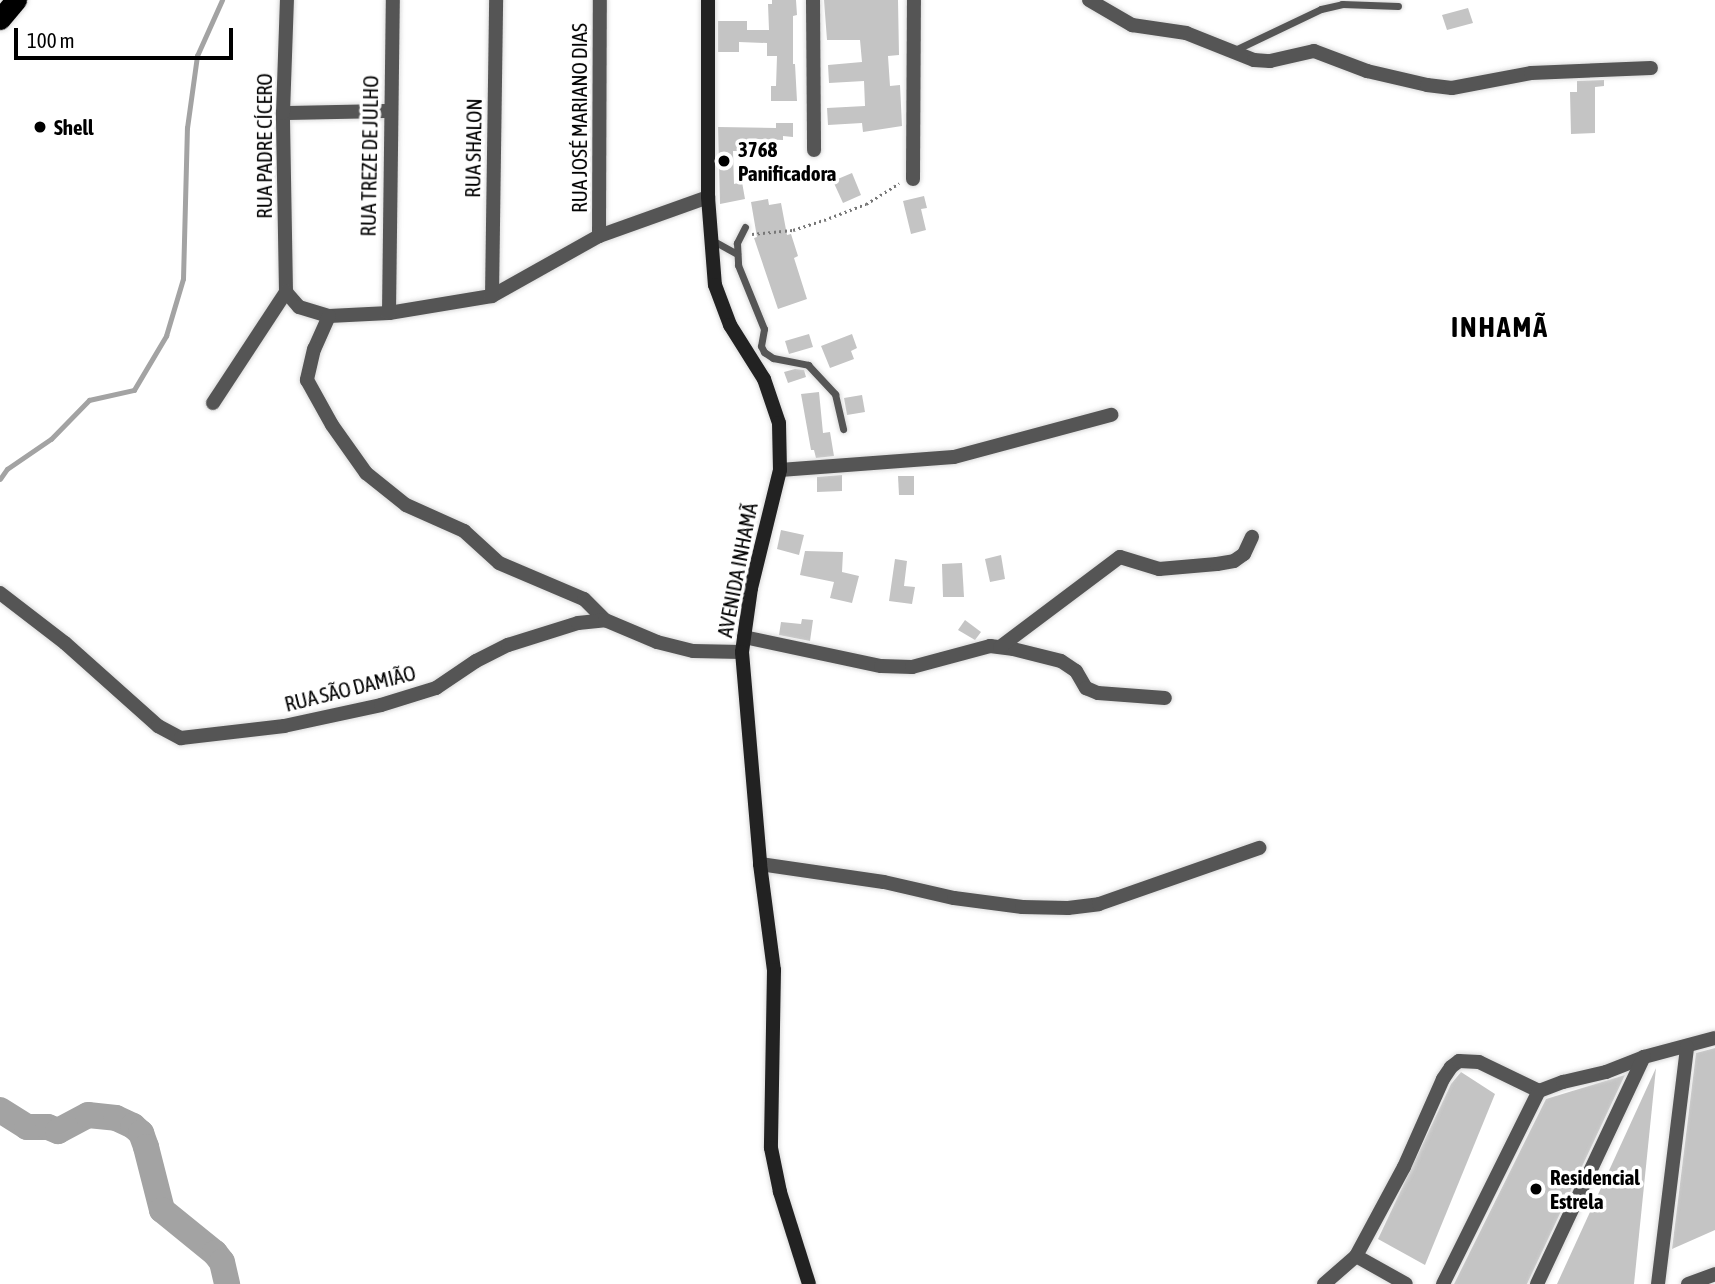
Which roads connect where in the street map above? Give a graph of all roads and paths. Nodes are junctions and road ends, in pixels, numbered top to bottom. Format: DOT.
graph roads {
  1 [pos="16,0"];
  2 [pos="287,0"];
  3 [pos="393,0"];
  4 [pos="496,0"];
  5 [pos="600,0"];
  6 [pos="708,0"];
  7 [pos="813,0"];
  8 [pos="914,0"];
  9 [pos="1089,0"];
  10 [pos="1398,6"];
  11 [pos="0,19"];
  12 [pos="1234,51"];
  13 [pos="1651,68"];
  14 [pos="390,111"];
  15 [pos="283,113"];
  16 [pos="814,150"];
  17 [pos="913,175"];
  18 [pos="708,197"];
  19 [pos="743,231"];
  20 [pos="599,236"];
  21 [pos="710,239"];
  22 [pos="737,254"];
  23 [pos="286,292"];
  24 [pos="492,296"];
  25 [pos="389,313"];
  26 [pos="329,316"];
  27 [pos="755,349"];
  28 [pos="213,403"];
  29 [pos="1111,415"];
  30 [pos="843,429"];
  31 [pos="780,470"];
  32 [pos="1252,537"];
  33 [pos="0,593"];
  34 [pos="605,620"];
  35 [pos="744,637"];
  36 [pos="999,647"];
  37 [pos="742,652"];
  38 [pos="1165,698"];
  39 [pos="1259,848"];
  40 [pos="760,864"];
  41 [pos="1715,1038"];
  42 [pos="1687,1048"];
  43 [pos="1644,1057"];
  44 [pos="1539,1091"];
  45 [pos="1356,1256"];
  46 [pos="1715,1274"];
  47 [pos="809,1284"];
  48 [pos="1324,1284"];
  49 [pos="1406,1284"];
  50 [pos="1443,1284"];
  51 [pos="1537,1284"];
  52 [pos="1658,1284"];
  53 [pos="1688,1284"];
  1 -- 11 [label="highway"];
  2 -- 15 [label="street, RUA PADRE CÍCERO"];
  3 -- 14 [label="street, RUA TREZE DE JULHO"];
  4 -- 24 [label="street, RUA SHALON"];
  5 -- 20 [label="street, RUA JOSÉ MARIANO DIAS"];
  6 -- 18 [label="street, AVENIDA INHAMÃ"];
  7 -- 16 [label="street"];
  8 -- 17 [label="street"];
  9 -- 12 [label="street"];
  10 -- 12 [label="lane"];
  12 -- 13 [label="street"];
  14 -- 15 [label="street"];
  14 -- 25 [label="street, RUA TREZE DE JULHO"];
  15 -- 23 [label="street, RUA PADRE CÍCERO"];
  17 -- 19 [label="path"];
  18 -- 20 [label="street"];
  18 -- 21 [label="street, AVENIDA INHAMÃ"];
  19 -- 22 [label="lane"];
  20 -- 24 [label="street"];
  21 -- 22 [label="lane"];
  21 -- 27 [label="street, AVENIDA INHAMÃ"];
  22 -- 27 [label="lane"];
  23 -- 26 [label="street"];
  23 -- 28 [label="street"];
  24 -- 25 [label="street"];
  25 -- 26 [label="street"];
  26 -- 34 [label="street"];
  27 -- 30 [label="lane"];
  27 -- 31 [label="street, AVENIDA INHAMÃ"];
  29 -- 31 [label="street"];
  31 -- 35 [label="street, AVENIDA INHAMÃ"];
  32 -- 36 [label="street"];
  33 -- 34 [label="street, RUA SÃO DAMIÃO"];
  34 -- 37 [label="street"];
  35 -- 36 [label="street"];
  35 -- 37 [label="street, AVENIDA INHAMÃ"];
  36 -- 38 [label="street"];
  37 -- 40 [label="street, AVENIDA INHAMÃ"];
  39 -- 40 [label="street"];
  40 -- 47 [label="street, AVENIDA INHAMÃ"];
  41 -- 42 [label="street"];
  42 -- 43 [label="street"];
  42 -- 52 [label="street"];
  43 -- 44 [label="street"];
  43 -- 51 [label="street"];
  44 -- 45 [label="street"];
  44 -- 50 [label="street"];
  45 -- 48 [label="street"];
  45 -- 49 [label="street"];
  46 -- 53 [label="street"];
}
